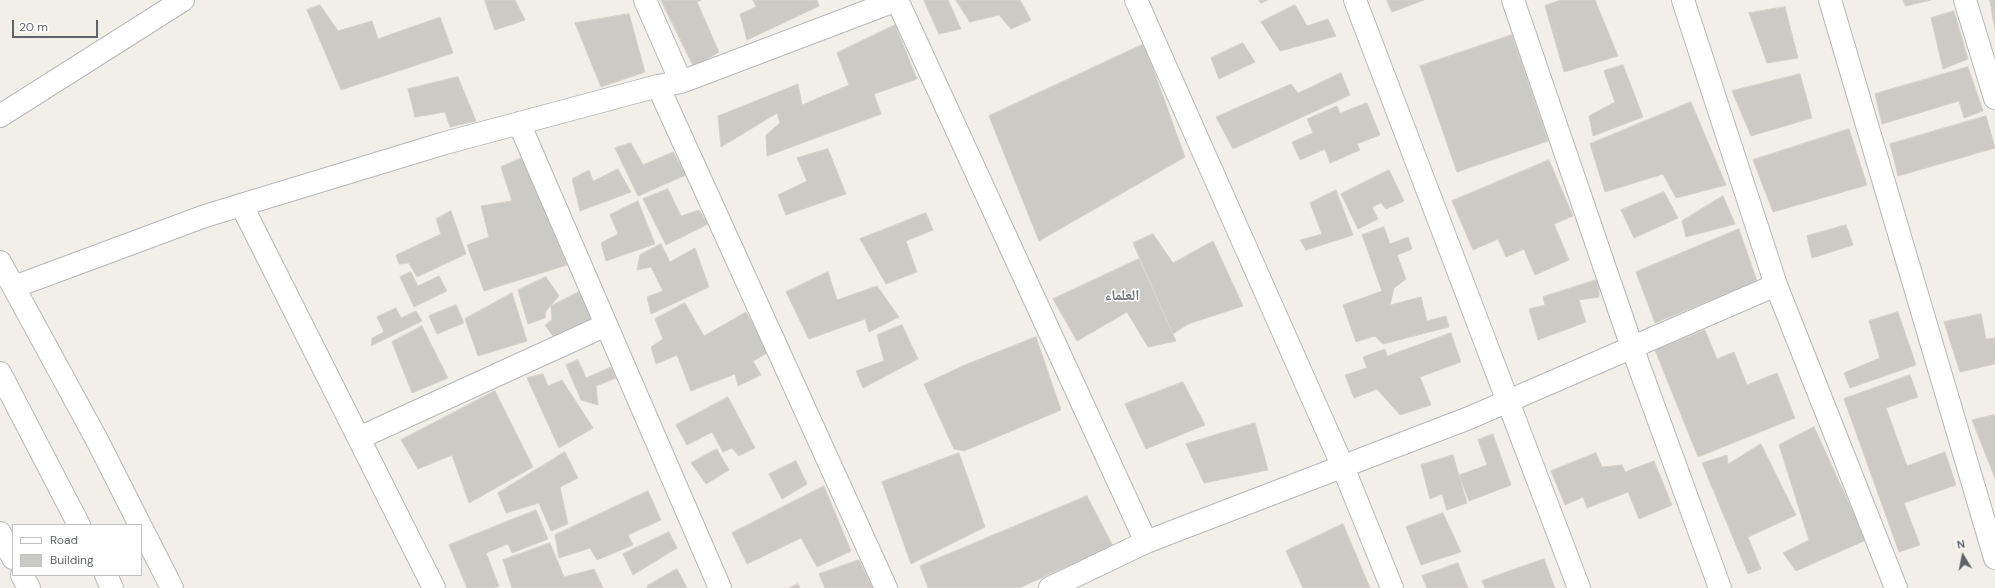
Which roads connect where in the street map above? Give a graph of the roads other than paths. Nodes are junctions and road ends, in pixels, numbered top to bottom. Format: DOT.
graph roads {
  1 [pos="183,0"];
  2 [pos="645,0"];
  3 [pos="1136,0"];
  4 [pos="1355,0"];
  5 [pos="1513,0"];
  6 [pos="1683,0"];
  7 [pos="1830,0"];
  8 [pos="1965,0"];
  9 [pos="681,82"];
  10 [pos="658,86"];
  11 [pos="1995,98"];
  12 [pos="0,116"];
  13 [pos="519,123"];
  14 [pos="242,206"];
  15 [pos="0,262"];
  16 [pos="1776,285"];
  17 [pos="14,287"];
  18 [pos="606,325"];
  19 [pos="1632,347"];
  20 [pos="0,372"];
  21 [pos="1508,401"];
  22 [pos="359,438"];
  23 [pos="1343,467"];
  24 [pos="79,524"];
  25 [pos="139,524"];
  26 [pos="142,530"];
  27 [pos="0,533"];
  28 [pos="1146,542"];
  29 [pos="12,556"];
  30 [pos="1995,558"];
  31 [pos="23,576"];
  32 [pos="106,576"];
  33 [pos="29,588"];
  34 [pos="112,588"];
  35 [pos="172,588"];
  36 [pos="434,588"];
  37 [pos="720,588"];
  38 [pos="886,588"];
  39 [pos="1050,588"];
  40 [pos="1392,588"];
  41 [pos="1579,588"];
  42 [pos="1720,588"];
  43 [pos="1896,588"];
  1 -- 12 [label="street"];
  2 -- 9 [label="street"];
  3 -- 23 [label="street"];
  4 -- 21 [label="street"];
  5 -- 19 [label="street"];
  6 -- 16 [label="street"];
  7 -- 30 [label="street"];
  8 -- 11 [label="street"];
  9 -- 10 [label="street"];
  9 -- 28 [label="street"];
  10 -- 13 [label="street"];
  10 -- 38 [label="street"];
  13 -- 14 [label="street"];
  13 -- 18 [label="street"];
  14 -- 17 [label="street"];
  14 -- 22 [label="street"];
  15 -- 17 [label="street"];
  16 -- 19 [label="street"];
  16 -- 43 [label="street"];
  17 -- 25 [label="street"];
  18 -- 22 [label="street"];
  18 -- 37 [label="street"];
  19 -- 21 [label="street"];
  19 -- 42 [label="street"];
  20 -- 24 [label="street"];
  21 -- 23 [label="street"];
  21 -- 41 [label="street"];
  22 -- 36 [label="street"];
  23 -- 28 [label="street"];
  23 -- 40 [label="street"];
  26 -- 35 [label="street"];
  27 -- 29 [label="street"];
  28 -- 39 [label="street"];
  31 -- 33 [label="street"];
  32 -- 34 [label="street"];
}
